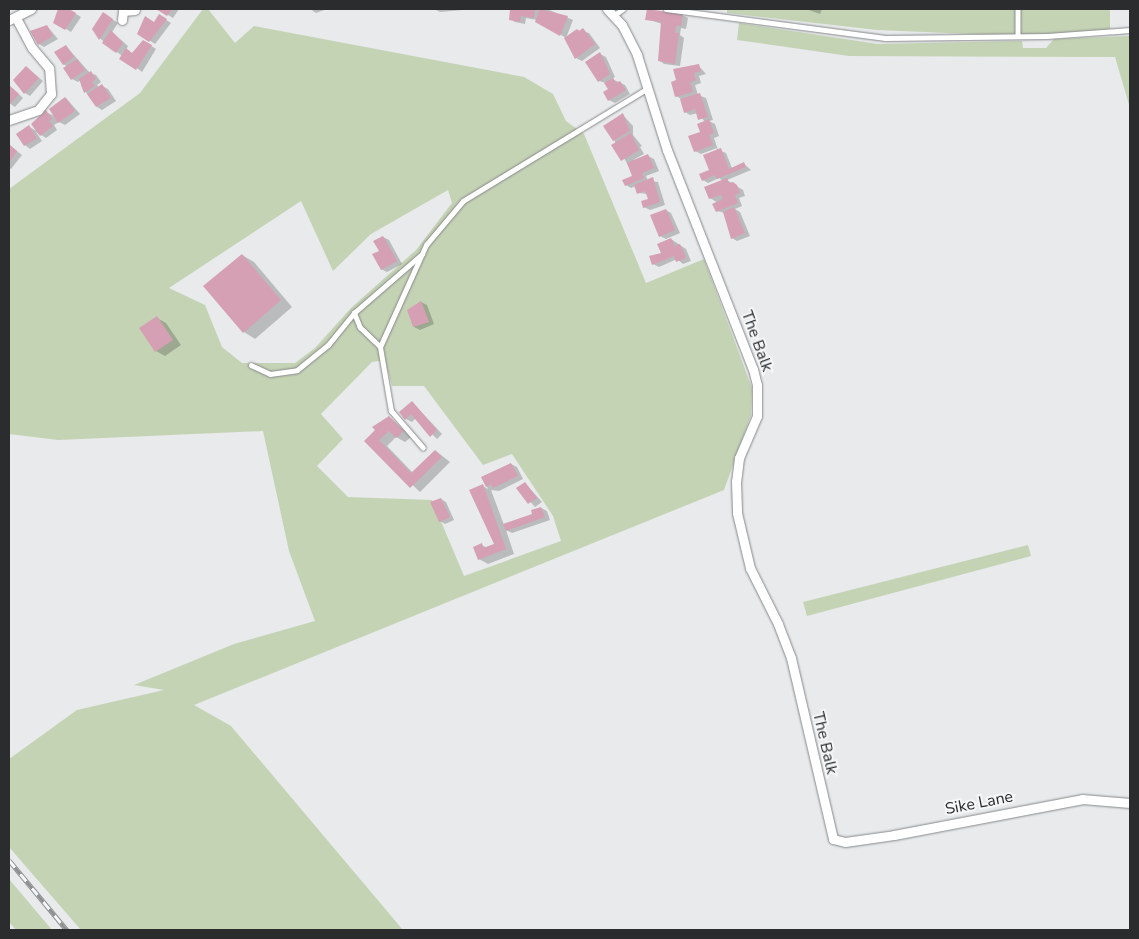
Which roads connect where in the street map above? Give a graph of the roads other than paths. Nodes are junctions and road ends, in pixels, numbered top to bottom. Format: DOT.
graph roads {
  1 [pos="31,9"];
  2 [pos="623,9"];
  3 [pos="666,9"];
  4 [pos="1018,9"];
  5 [pos="135,10"];
  6 [pos="610,12"];
  7 [pos="122,13"];
  8 [pos="12,19"];
  9 [pos="1130,30"];
  10 [pos="1018,36"];
  11 [pos="649,87"];
  12 [pos="9,120"];
  13 [pos="423,253"];
  14 [pos="354,313"];
  15 [pos="380,346"];
  16 [pos="251,365"];
  17 [pos="423,448"];
  18 [pos="1130,803"];
  19 [pos="834,839"];
  1 -- 8 [label="street"];
  2 -- 6 [label="lane"];
  3 -- 10 [label="lane"];
  4 -- 10 [label="lane"];
  5 -- 7 [label="street"];
  6 -- 11 [label="street, The Balk"];
  8 -- 12 [label="street"];
  9 -- 10 [label="lane"];
  11 -- 13 [label="lane"];
  11 -- 19 [label="street, The Balk"];
  13 -- 14 [label="lane"];
  13 -- 15 [label="lane"];
  14 -- 15 [label="lane"];
  14 -- 16 [label="lane"];
  15 -- 17 [label="lane"];
  18 -- 19 [label="street, Sike Lane"];
}
